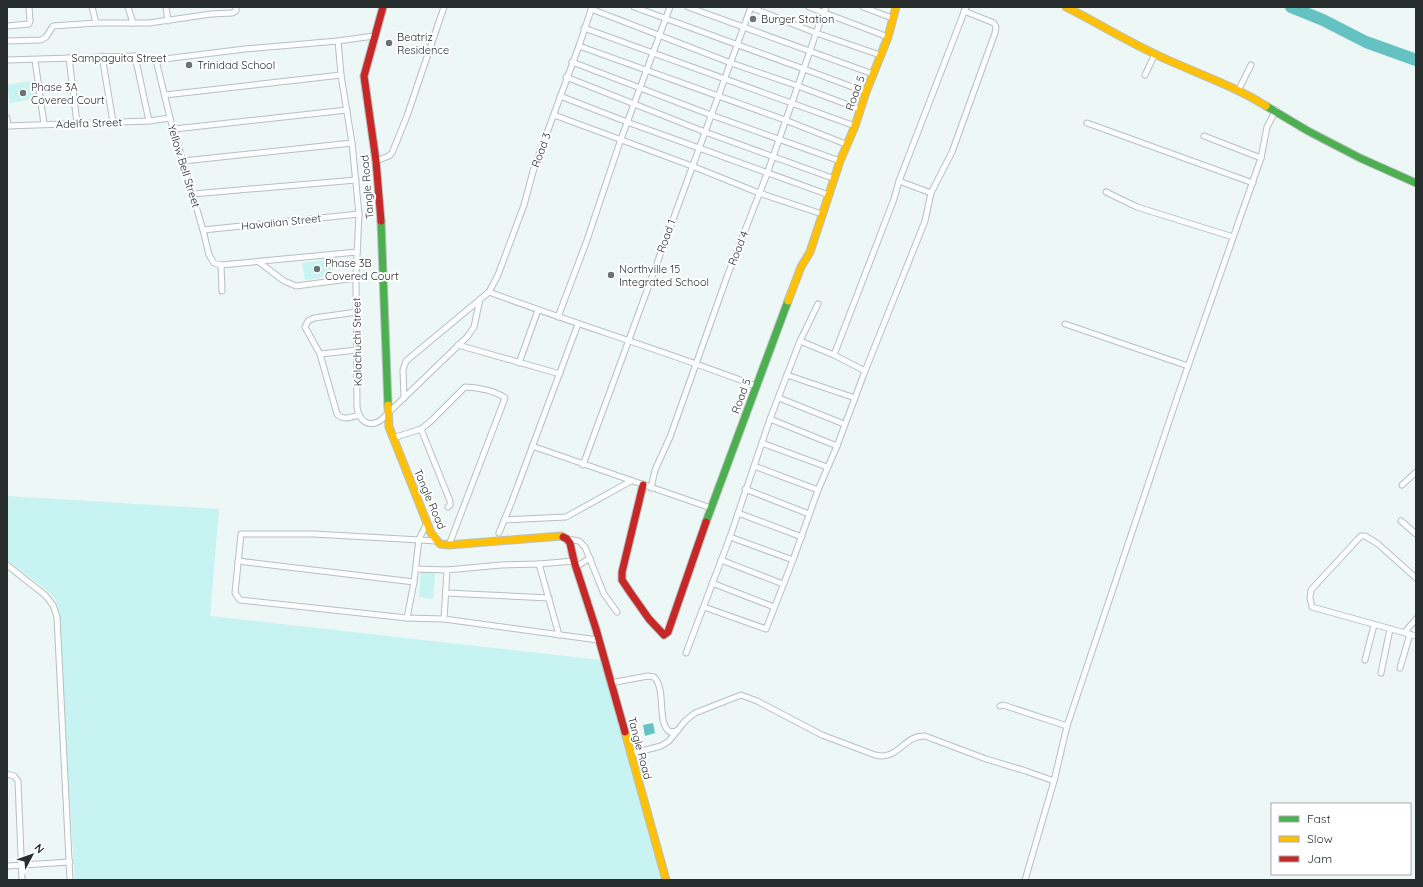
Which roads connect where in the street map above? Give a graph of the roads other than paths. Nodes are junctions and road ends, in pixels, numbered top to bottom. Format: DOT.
graph roads {
  1 [pos="29,7"];
  2 [pos="92,7"];
  3 [pos="128,7"];
  4 [pos="166,7"];
  5 [pos="209,7"];
  6 [pos="236,7"];
  7 [pos="383,7"];
  8 [pos="444,7"];
  9 [pos="634,7"];
  10 [pos="670,7"];
  11 [pos="688,7"];
  12 [pos="750,7"];
  13 [pos="809,7"];
  14 [pos="863,7"];
  15 [pos="896,7"];
  16 [pos="1066,7"];
  17 [pos="591,8"];
  18 [pos="965,9"];
  19 [pos="825,10"];
  20 [pos="210,14"];
  21 [pos="666,18"];
  22 [pos="892,18"];
  23 [pos="168,21"];
  24 [pos="96,23"];
  25 [pos="133,23"];
  26 [pos="7,26"];
  27 [pos="584,28"];
  28 [pos="743,28"];
  29 [pos="816,33"];
  30 [pos="374,36"];
  31 [pos="660,36"];
  32 [pos="888,37"];
  33 [pos="7,40"];
  34 [pos="338,42"];
  35 [pos="737,44"];
  36 [pos="579,46"];
  37 [pos="810,51"];
  38 [pos="653,54"];
  39 [pos="1156,54"];
  40 [pos="880,55"];
  41 [pos="102,56"];
  42 [pos="135,56"];
  43 [pos="69,58"];
  44 [pos="7,60"];
  45 [pos="35,60"];
  46 [pos="156,60"];
  47 [pos="572,62"];
  48 [pos="731,63"];
  49 [pos="1251,65"];
  50 [pos="804,68"];
  51 [pos="647,71"];
  52 [pos="874,74"];
  53 [pos="1145,75"];
  54 [pos="341,76"];
  55 [pos="566,78"];
  56 [pos="725,79"];
  57 [pos="798,86"];
  58 [pos="640,87"];
  59 [pos="1238,91"];
  60 [pos="866,92"];
  61 [pos="165,95"];
  62 [pos="560,96"];
  63 [pos="718,96"];
  64 [pos="792,103"];
  65 [pos="634,104"];
  66 [pos="860,109"];
  67 [pos="347,110"];
  68 [pos="1276,110"];
  69 [pos="554,115"];
  70 [pos="711,115"];
  71 [pos="7,118"];
  72 [pos="170,118"];
  73 [pos="785,120"];
  74 [pos="149,121"];
  75 [pos="113,122"];
  76 [pos="627,122"];
  77 [pos="77,123"];
  78 [pos="1087,123"];
  79 [pos="44,124"];
  80 [pos="8,126"];
  81 [pos="855,126"];
  82 [pos="174,130"];
  83 [pos="705,132"];
  84 [pos="1204,136"];
  85 [pos="779,138"];
  86 [pos="621,140"];
  87 [pos="352,143"];
  88 [pos="848,145"];
  89 [pos="699,148"];
  90 [pos="772,156"];
  91 [pos="1262,158"];
  92 [pos="376,160"];
  93 [pos="183,161"];
  94 [pos="840,161"];
  95 [pos="692,166"];
  96 [pos="767,174"];
  97 [pos="835,179"];
  98 [pos="356,180"];
  99 [pos="899,181"];
  100 [pos="1253,183"];
  101 [pos="1416,183"];
  102 [pos="1106,192"];
  103 [pos="758,193"];
  104 [pos="931,193"];
  105 [pos="193,194"];
  106 [pos="828,195"];
  107 [pos="358,214"];
  108 [pos="822,214"];
  109 [pos="203,230"];
  110 [pos="1233,237"];
  111 [pos="357,252"];
  112 [pos="259,262"];
  113 [pos="221,265"];
  114 [pos="356,278"];
  115 [pos="222,291"];
  116 [pos="489,292"];
  117 [pos="480,299"];
  118 [pos="818,304"];
  119 [pos="538,310"];
  120 [pos="357,312"];
  121 [pos="558,317"];
  122 [pos="578,324"];
  123 [pos="1065,324"];
  124 [pos="628,340"];
  125 [pos="800,341"];
  126 [pos="458,345"];
  127 [pos="357,350"];
  128 [pos="320,354"];
  129 [pos="834,355"];
  130 [pos="519,363"];
  131 [pos="696,363"];
  132 [pos="1188,366"];
  133 [pos="865,370"];
  134 [pos="560,374"];
  135 [pos="787,375"];
  136 [pos="756,386"];
  137 [pos="404,398"];
  138 [pos="779,398"];
  139 [pos="855,398"];
  140 [pos="388,413"];
  141 [pos="359,415"];
  142 [pos="770,419"];
  143 [pos="844,424"];
  144 [pos="421,429"];
  145 [pos="393,438"];
  146 [pos="762,443"];
  147 [pos="532,446"];
  148 [pos="837,446"];
  149 [pos="583,465"];
  150 [pos="754,466"];
  151 [pos="827,467"];
  152 [pos="1416,472"];
  153 [pos="631,481"];
  154 [pos="643,485"];
  155 [pos="1402,485"];
  156 [pos="651,488"];
  157 [pos="745,490"];
  158 [pos="818,490"];
  159 [pos="448,507"];
  160 [pos="711,508"];
  161 [pos="738,513"];
  162 [pos="810,514"];
  163 [pos="504,520"];
  164 [pos="1401,521"];
  165 [pos="427,523"];
  166 [pos="499,533"];
  167 [pos="1416,534"];
  168 [pos="730,537"];
  169 [pos="802,537"];
  170 [pos="567,538"];
  171 [pos="419,539"];
  172 [pos="437,541"];
  173 [pos="449,545"];
  174 [pos="590,558"];
  175 [pos="721,560"];
  176 [pos="793,560"];
  177 [pos="238,561"];
  178 [pos="539,564"];
  179 [pos="575,564"];
  180 [pos="7,565"];
  181 [pos="416,569"];
  182 [pos="447,570"];
  183 [pos="1416,578"];
  184 [pos="414,582"];
  185 [pos="712,583"];
  186 [pos="783,584"];
  187 [pos="446,593"];
  188 [pos="549,598"];
  189 [pos="704,607"];
  190 [pos="774,607"];
  191 [pos="617,612"];
  192 [pos="407,618"];
  193 [pos="444,619"];
  194 [pos="1416,619"];
  195 [pos="1374,625"];
  196 [pos="1390,630"];
  197 [pos="1408,633"];
  198 [pos="558,635"];
  199 [pos="1416,636"];
  200 [pos="598,640"];
  201 [pos="686,653"];
  202 [pos="1365,660"];
  203 [pos="1400,668"];
  204 [pos="1381,673"];
  205 [pos="610,683"];
  206 [pos="1000,706"];
  207 [pos="1067,726"];
  208 [pos="677,731"];
  209 [pos="630,754"];
  210 [pos="7,774"];
  211 [pos="1054,781"];
  212 [pos="70,862"];
  213 [pos="22,865"];
  214 [pos="7,866"];
  215 [pos="22,880"];
  216 [pos="70,880"];
  217 [pos="666,880"];
  218 [pos="1025,880"];
  1 -- 26 [label="street"];
  2 -- 24 [label="street"];
  3 -- 25 [label="street"];
  4 -- 23 [label="street"];
  5 -- 20 [label="street"];
  6 -- 20 [label="street"];
  7 -- 30 [label="street, Tangle Road"];
  8 -- 92 [label="street"];
  9 -- 21 [label="street"];
  10 -- 21 [label="street"];
  11 -- 28 [label="street"];
  12 -- 28 [label="street, Road 1"];
  12 -- 29 [label="street"];
  13 -- 19 [label="street"];
  14 -- 22 [label="street"];
  15 -- 22 [label="street, Road 5"];
  16 -- 39 [label="street"];
  17 -- 27 [label="street, Road 3"];
  17 -- 31 [label="street"];
  18 -- 99 [label="street"];
  18 -- 104 [label="street"];
  19 -- 29 [label="street, Road 4"];
  19 -- 32 [label="street"];
  20 -- 23 [label="street"];
  21 -- 31 [label="street"];
  21 -- 35 [label="street"];
  22 -- 32 [label="street, Road 5"];
  23 -- 25 [label="street"];
  24 -- 25 [label="street"];
  24 -- 33 [label="street"];
  27 -- 36 [label="street, Road 3"];
  27 -- 38 [label="street"];
  28 -- 35 [label="street, Road 1"];
  28 -- 37 [label="street"];
  29 -- 37 [label="street, Road 4"];
  29 -- 40 [label="street"];
  30 -- 34 [label="street, Sampaguita Street"];
  30 -- 92 [label="street, Tangle Road"];
  31 -- 38 [label="street"];
  31 -- 48 [label="street"];
  32 -- 40 [label="street, Road 5"];
  34 -- 46 [label="street, Sampaguita Street"];
  34 -- 54 [label="street, Kalachuchi Street"];
  35 -- 48 [label="street, Road 1"];
  35 -- 50 [label="street"];
  36 -- 47 [label="street, Road 3"];
  36 -- 51 [label="street"];
  37 -- 50 [label="street, Road 4"];
  37 -- 52 [label="street"];
  38 -- 51 [label="street"];
  38 -- 56 [label="street"];
  39 -- 53 [label="street"];
  39 -- 59 [label="street"];
  40 -- 52 [label="street, Road 5"];
  41 -- 42 [label="street, Sampaguita Street"];
  41 -- 43 [label="street, Sampaguita Street"];
  41 -- 75 [label="street"];
  42 -- 46 [label="street, Sampaguita Street"];
  42 -- 74 [label="street"];
  43 -- 45 [label="street, Sampaguita Street"];
  43 -- 77 [label="street"];
  44 -- 45 [label="street, Sampaguita Street"];
  45 -- 79 [label="street"];
  46 -- 61 [label="street, Yellow Bell Street"];
  47 -- 55 [label="street, Road 3"];
  47 -- 58 [label="street"];
  48 -- 56 [label="street, Road 1"];
  48 -- 57 [label="street"];
  49 -- 59 [label="street"];
  50 -- 57 [label="street, Road 4"];
  50 -- 60 [label="street"];
  51 -- 58 [label="street"];
  51 -- 63 [label="street"];
  52 -- 60 [label="street, Road 5"];
  54 -- 61 [label="street"];
  54 -- 67 [label="street, Kalachuchi Street"];
  55 -- 62 [label="street, Road 3"];
  55 -- 65 [label="street"];
  56 -- 63 [label="street, Road 1"];
  56 -- 64 [label="street"];
  57 -- 64 [label="street, Road 4"];
  57 -- 66 [label="street"];
  58 -- 65 [label="street"];
  58 -- 70 [label="street"];
  59 -- 68 [label="street"];
  60 -- 66 [label="street, Road 5"];
  61 -- 72 [label="street, Yellow Bell Street"];
  62 -- 69 [label="street, Road 3"];
  62 -- 76 [label="street"];
  63 -- 70 [label="street, Road 1"];
  63 -- 73 [label="street"];
  64 -- 73 [label="street, Road 4"];
  64 -- 81 [label="street"];
  65 -- 76 [label="street"];
  65 -- 83 [label="street"];
  66 -- 81 [label="street, Road 5"];
  67 -- 82 [label="street"];
  67 -- 87 [label="street, Kalachuchi Street"];
  68 -- 91 [label="street"];
  68 -- 101 [label="street"];
  69 -- 86 [label="street"];
  69 -- 116 [label="street, Road 3"];
  70 -- 83 [label="street, Road 1"];
  70 -- 85 [label="street"];
  71 -- 80 [label="street"];
  72 -- 74 [label="street, Adelfa Street"];
  72 -- 82 [label="street, Yellow Bell Street"];
  73 -- 85 [label="street, Road 4"];
  73 -- 88 [label="street"];
  74 -- 75 [label="street, Adelfa Street"];
  75 -- 77 [label="street, Adelfa Street"];
  76 -- 86 [label="street"];
  76 -- 89 [label="street"];
  77 -- 79 [label="street, Adelfa Street"];
  78 -- 100 [label="street"];
  79 -- 80 [label="street, Adelfa Street"];
  81 -- 88 [label="street, Road 5"];
  82 -- 93 [label="street, Yellow Bell Street"];
  83 -- 89 [label="street, Road 1"];
  83 -- 90 [label="street"];
  84 -- 91 [label="street"];
  85 -- 90 [label="street, Road 4"];
  85 -- 94 [label="street"];
  86 -- 95 [label="street"];
  86 -- 121 [label="street"];
  87 -- 93 [label="street"];
  87 -- 98 [label="street, Kalachuchi Street"];
  88 -- 94 [label="street, Road 5"];
  89 -- 95 [label="street, Road 1"];
  89 -- 96 [label="street"];
  90 -- 96 [label="street, Road 4"];
  90 -- 97 [label="street"];
  91 -- 100 [label="street"];
  92 -- 140 [label="street, Tangle Road"];
  93 -- 105 [label="street, Yellow Bell Street"];
  94 -- 97 [label="street, Road 5"];
  95 -- 103 [label="street"];
  95 -- 124 [label="street, Road 1"];
  96 -- 103 [label="street, Road 4"];
  96 -- 106 [label="street"];
  97 -- 106 [label="street, Road 5"];
  98 -- 105 [label="street"];
  98 -- 107 [label="street, Kalachuchi Street"];
  99 -- 104 [label="street"];
  99 -- 129 [label="street"];
  100 -- 110 [label="street"];
  102 -- 110 [label="street"];
  103 -- 108 [label="street"];
  103 -- 131 [label="street, Road 4"];
  104 -- 133 [label="street"];
  105 -- 109 [label="street, Yellow Bell Street"];
  106 -- 108 [label="street, Road 5"];
  107 -- 109 [label="street, Hawaiian Street"];
  107 -- 111 [label="street, Kalachuchi Street"];
  108 -- 136 [label="street, Road 5"];
  109 -- 113 [label="street, Yellow Bell Street"];
  110 -- 132 [label="street"];
  111 -- 112 [label="street"];
  111 -- 114 [label="street, Kalachuchi Street"];
  112 -- 113 [label="street"];
  112 -- 114 [label="street"];
  113 -- 115 [label="street"];
  114 -- 120 [label="street, Kalachuchi Street"];
  116 -- 117 [label="street"];
  116 -- 119 [label="street"];
  117 -- 126 [label="street"];
  117 -- 137 [label="street"];
  118 -- 125 [label="street"];
  119 -- 121 [label="street"];
  119 -- 130 [label="street"];
  120 -- 127 [label="street, Kalachuchi Street"];
  120 -- 128 [label="street"];
  121 -- 122 [label="street"];
  122 -- 124 [label="street"];
  122 -- 134 [label="street"];
  123 -- 132 [label="street"];
  124 -- 131 [label="street"];
  124 -- 149 [label="street, Road 1"];
  125 -- 129 [label="street"];
  125 -- 135 [label="street"];
  126 -- 130 [label="street"];
  126 -- 137 [label="street"];
  127 -- 128 [label="street"];
  127 -- 141 [label="street, Kalachuchi Street"];
  128 -- 141 [label="street"];
  129 -- 133 [label="street"];
  130 -- 134 [label="street"];
  131 -- 136 [label="street"];
  131 -- 156 [label="street, Road 4"];
  132 -- 207 [label="street"];
  133 -- 139 [label="street"];
  134 -- 147 [label="street"];
  135 -- 138 [label="street"];
  135 -- 139 [label="street"];
  136 -- 160 [label="street, Road 5"];
  137 -- 140 [label="street"];
  138 -- 142 [label="street"];
  138 -- 143 [label="street"];
  139 -- 143 [label="street"];
  140 -- 141 [label="street"];
  140 -- 145 [label="street, Tangle Road"];
  142 -- 146 [label="street"];
  142 -- 148 [label="street"];
  143 -- 148 [label="street"];
  144 -- 145 [label="street"];
  144 -- 159 [label="street"];
  144 -- 173 [label="street"];
  145 -- 165 [label="street, Tangle Road"];
  146 -- 150 [label="street"];
  146 -- 151 [label="street"];
  147 -- 149 [label="street"];
  147 -- 163 [label="street"];
  148 -- 151 [label="street"];
  149 -- 153 [label="street"];
  150 -- 157 [label="street"];
  150 -- 158 [label="street"];
  151 -- 158 [label="street"];
  152 -- 155 [label="street"];
  153 -- 154 [label="street"];
  153 -- 163 [label="street"];
  154 -- 156 [label="street"];
  154 -- 160 [label="street, Road 5"];
  156 -- 160 [label="street"];
  157 -- 161 [label="street"];
  157 -- 162 [label="street"];
  158 -- 162 [label="street"];
  161 -- 168 [label="street"];
  161 -- 169 [label="street"];
  162 -- 169 [label="street"];
  163 -- 166 [label="street"];
  164 -- 167 [label="street"];
  165 -- 171 [label="street"];
  165 -- 172 [label="street, Tangle Road"];
  168 -- 175 [label="street"];
  168 -- 176 [label="street"];
  169 -- 176 [label="street"];
  170 -- 173 [label="street, Tangle Road"];
  170 -- 174 [label="street"];
  170 -- 179 [label="street, Tangle Road"];
  171 -- 172 [label="street"];
  171 -- 177 [label="street"];
  171 -- 181 [label="street"];
  172 -- 173 [label="street, Tangle Road"];
  174 -- 179 [label="street"];
  174 -- 191 [label="street"];
  175 -- 185 [label="street"];
  175 -- 186 [label="street"];
  176 -- 186 [label="street"];
  177 -- 184 [label="street"];
  177 -- 192 [label="street"];
  178 -- 179 [label="street"];
  178 -- 182 [label="street"];
  178 -- 188 [label="street"];
  179 -- 200 [label="street, Tangle Road"];
  180 -- 212 [label="street"];
  181 -- 182 [label="street"];
  181 -- 184 [label="street"];
  182 -- 187 [label="street"];
  183 -- 195 [label="street"];
  184 -- 192 [label="street"];
  185 -- 189 [label="street"];
  185 -- 190 [label="street"];
  186 -- 190 [label="street"];
  187 -- 188 [label="street"];
  187 -- 193 [label="street"];
  188 -- 198 [label="street"];
  189 -- 190 [label="street"];
  189 -- 201 [label="street"];
  192 -- 193 [label="street"];
  193 -- 198 [label="street"];
  194 -- 197 [label="street"];
  195 -- 196 [label="street"];
  195 -- 202 [label="street"];
  196 -- 197 [label="street"];
  196 -- 204 [label="street"];
  197 -- 199 [label="street"];
  197 -- 203 [label="street"];
  198 -- 200 [label="street"];
  200 -- 205 [label="street, Tangle Road"];
  205 -- 208 [label="street"];
  205 -- 209 [label="street, Tangle Road"];
  206 -- 207 [label="street"];
  207 -- 211 [label="street"];
  208 -- 209 [label="street"];
  208 -- 211 [label="street"];
  209 -- 217 [label="street, Tangle Road"];
  210 -- 213 [label="street"];
  211 -- 218 [label="street"];
  212 -- 213 [label="street"];
  212 -- 216 [label="street"];
  213 -- 214 [label="street"];
  213 -- 215 [label="street"];
}
